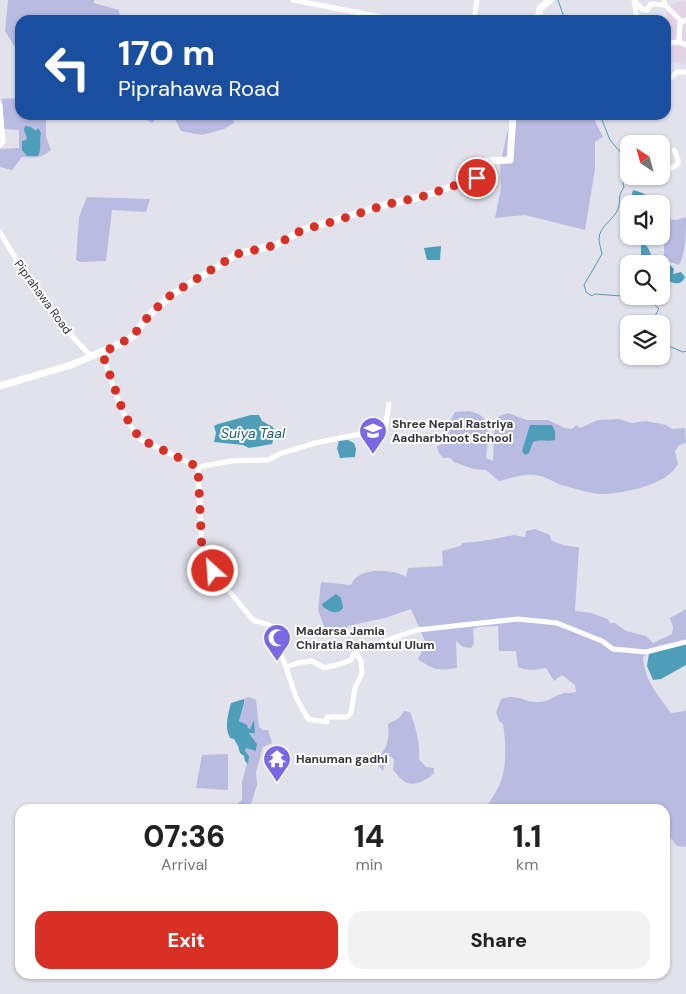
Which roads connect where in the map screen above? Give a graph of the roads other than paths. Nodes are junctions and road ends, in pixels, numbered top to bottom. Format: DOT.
graph roads {
  1 [pos="293,0"];
  2 [pos="477,0"];
  3 [pos="550,0"];
  4 [pos="634,0"];
  5 [pos="664,3"];
  6 [pos="370,15"];
  7 [pos="475,15"];
  8 [pos="539,15"];
  9 [pos="636,15"];
  10 [pos="684,21"];
  11 [pos="679,42"];
  12 [pos="671,43"];
  13 [pos="686,45"];
  14 [pos="686,72"];
  15 [pos="671,77"];
  16 [pos="0,104"];
  17 [pos="513,120"];
  18 [pos="0,145"];
  19 [pos="674,150"];
  20 [pos="670,169"];
  21 [pos="0,232"];
  22 [pos="102,353"];
  23 [pos="92,356"];
  24 [pos="0,386"];
  25 [pos="389,404"];
  26 [pos="198,467"];
  27 [pos="686,642"];
  28 [pos="355,651"];
  29 [pos="286,667"];
  1 -- 6 [label="street"];
  2 -- 7 [label="street"];
  3 -- 8 [label="street"];
  4 -- 5 [label="street"];
  4 -- 9 [label="street"];
  5 -- 10 [label="street"];
  10 -- 11 [label="street"];
  11 -- 12 [label="street"];
  11 -- 13 [label="street"];
  14 -- 15 [label="street"];
  16 -- 18 [label="street"];
  17 -- 22 [label="street"];
  19 -- 20 [label="street"];
  21 -- 23 [label="street, Piprahawa Road"];
  22 -- 23 [label="street"];
  22 -- 26 [label="street"];
  23 -- 24 [label="street"];
  25 -- 26 [label="street"];
  26 -- 29 [label="street"];
  27 -- 28 [label="street"];
  28 -- 29 [label="street"];
  28 -- 29 [label="street"];
}
